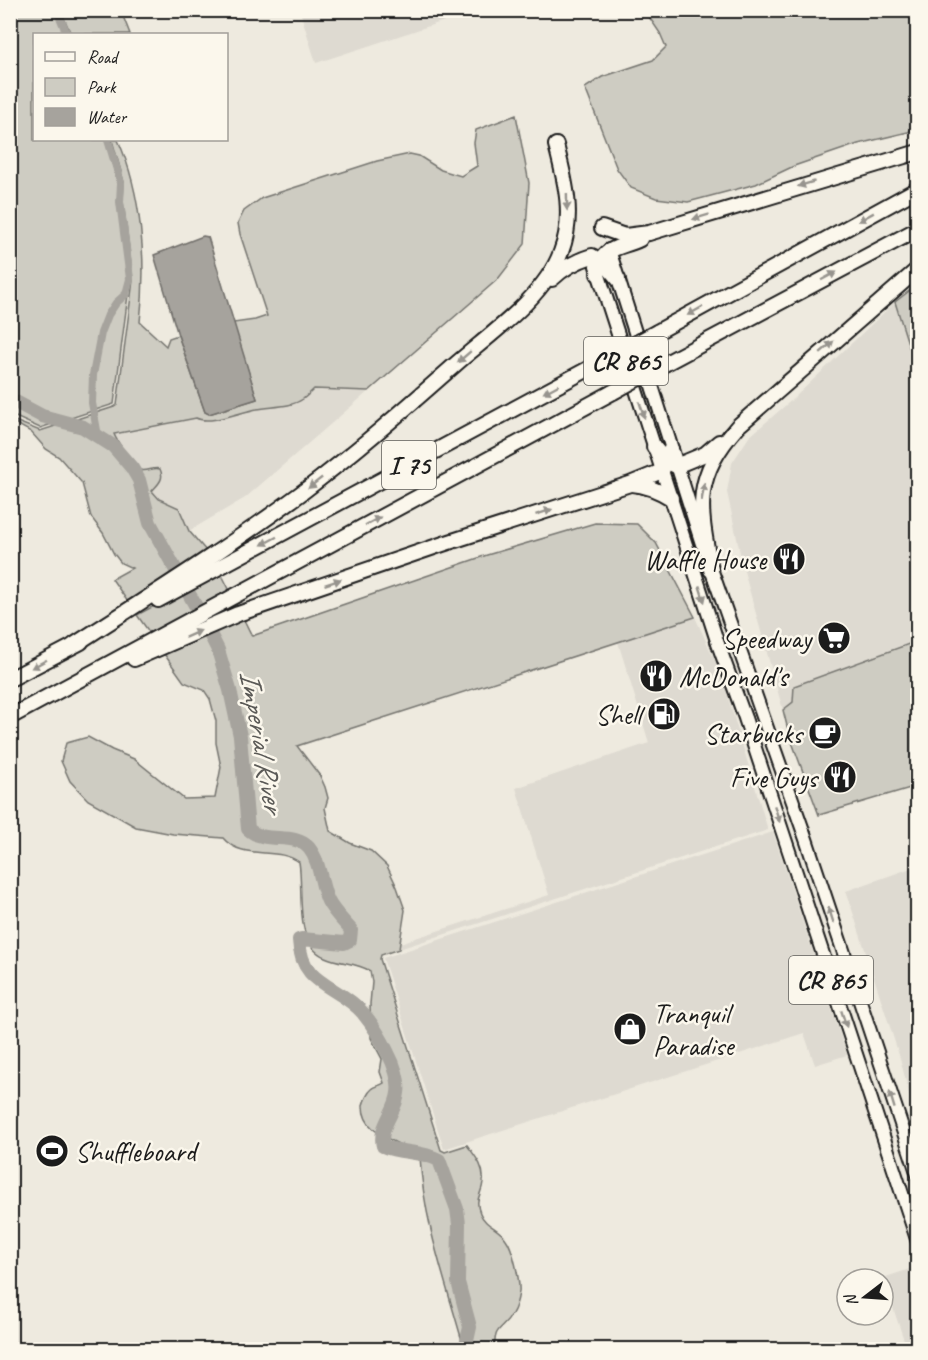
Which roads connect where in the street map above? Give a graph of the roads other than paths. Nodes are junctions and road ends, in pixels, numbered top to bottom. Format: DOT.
graph roads {
  1 [pos="556,145"];
  2 [pos="918,152"];
  3 [pos="918,189"];
  4 [pos="602,228"];
  5 [pos="918,229"];
  6 [pos="649,233"];
  7 [pos="600,260"];
  8 [pos="918,269"];
  9 [pos="618,279"];
  10 [pos="518,310"];
  11 [pos="738,426"];
  12 [pos="654,447"];
  13 [pos="669,462"];
  14 [pos="630,484"];
  15 [pos="671,498"];
  16 [pos="211,564"];
  17 [pos="711,570"];
  18 [pos="145,649"];
  19 [pos="10,679"];
  20 [pos="10,717"];
  21 [pos="918,1175"];
  22 [pos="918,1242"];
  1 -- 10 [label="highway, one-way"];
  2 -- 6 [label="highway, one-way"];
  3 -- 16 [label="highway, I 75, one-way, bridge"];
  4 -- 6 [label="highway"];
  18 -- 5 [label="highway, I 75, one-way, bridge"];
  6 -- 7 [label="highway"];
  7 -- 9 [label="highway"];
  7 -- 10 [label="highway"];
  7 -- 12 [label="main road, CR 865, one-way"];
  11 -- 8 [label="highway, one-way"];
  9 -- 13 [label="main road, CR 865"];
  10 -- 16 [label="highway, one-way"];
  11 -- 13 [label="highway"];
  17 -- 11 [label="highway, one-way"];
  12 -- 13 [label="highway"];
  13 -- 14 [label="highway"];
  13 -- 15 [label="main road, CR 865"];
  13 -- 17 [label="main road, CR 865"];
  14 -- 15 [label="highway"];
  18 -- 14 [label="highway, one-way"];
  15 -- 22 [label="main road, CR 865, one-way"];
  16 -- 19 [label="highway, one-way"];
  21 -- 17 [label="main road, CR 865, one-way"];
  18 -- 20 [label="highway"];
}
